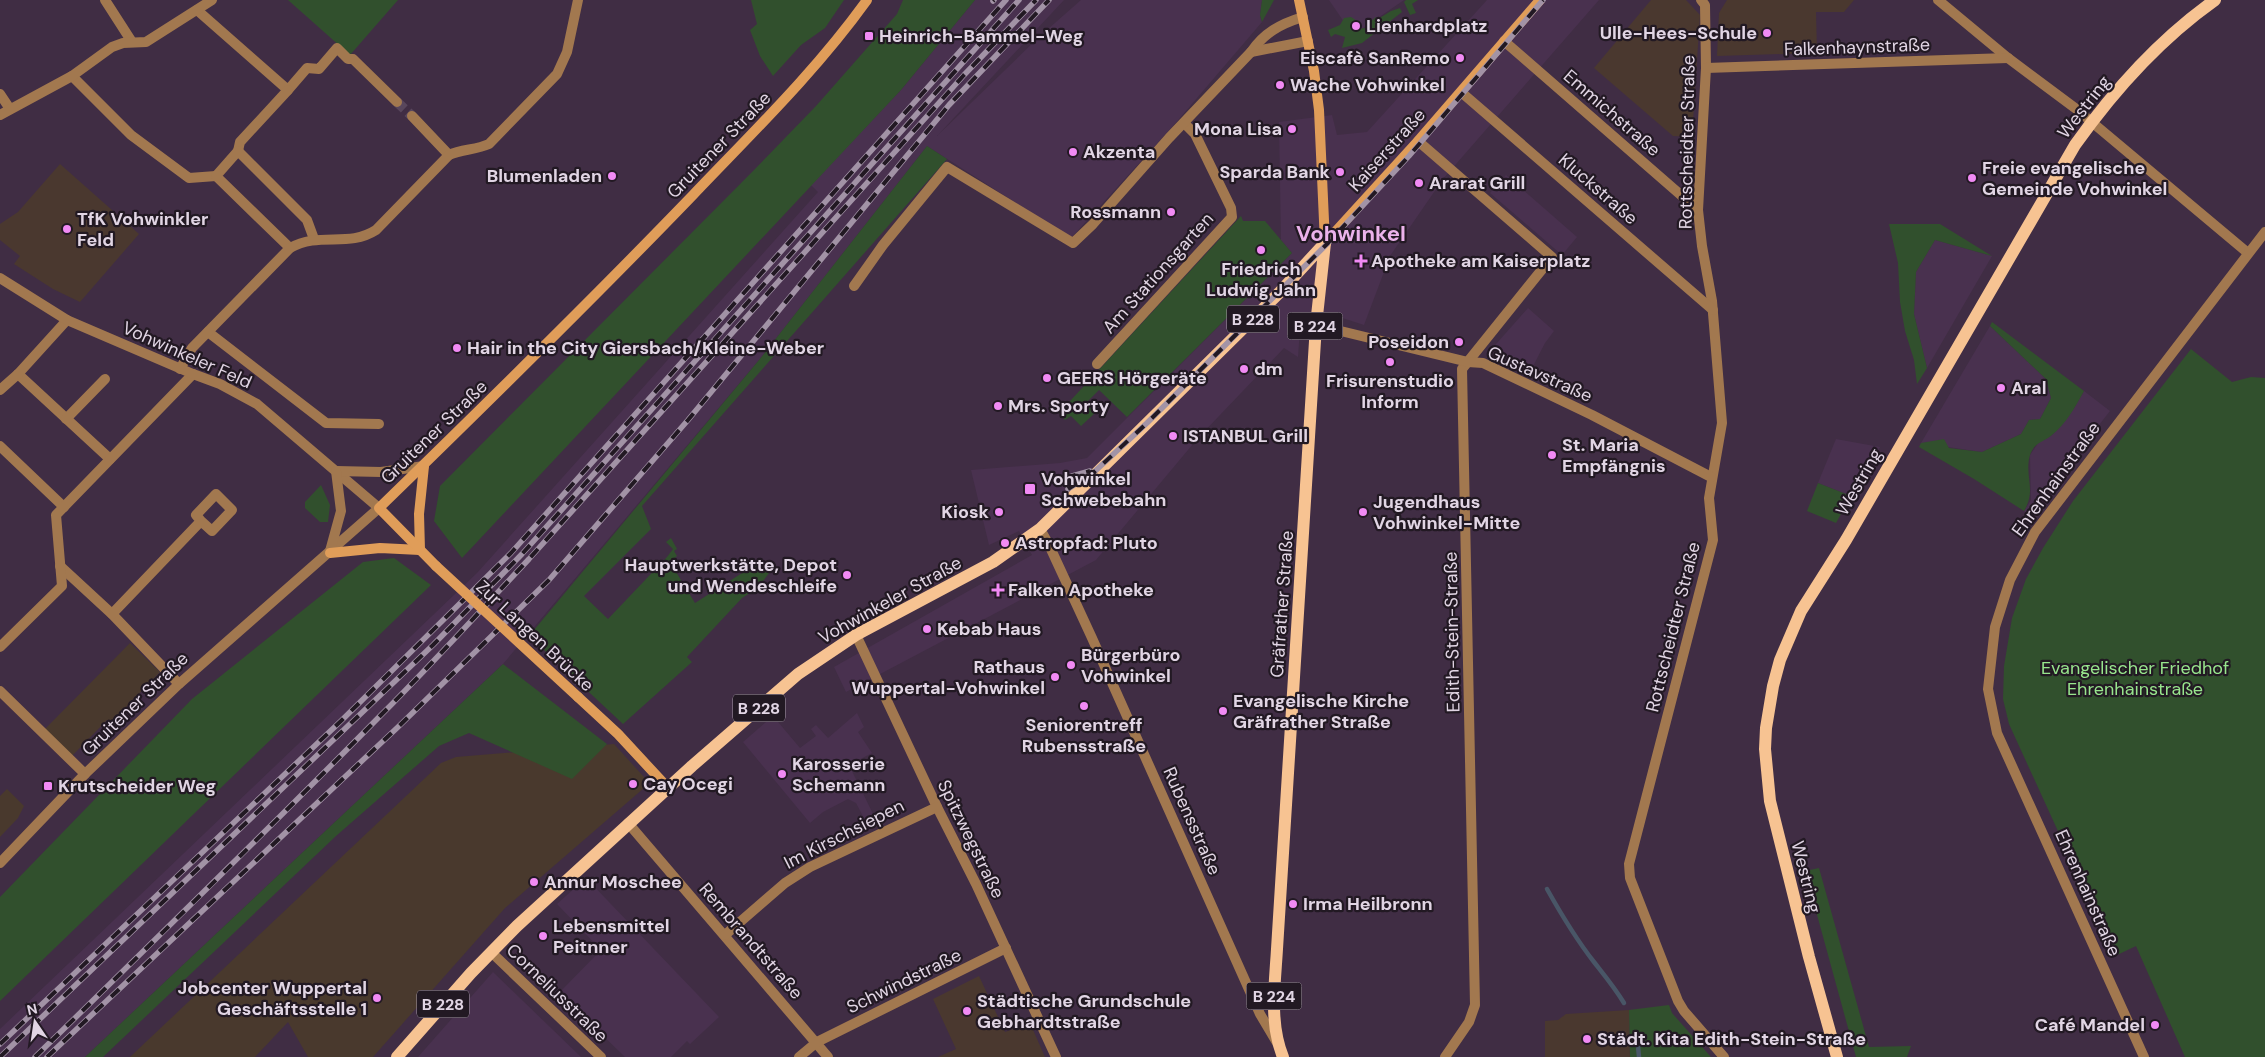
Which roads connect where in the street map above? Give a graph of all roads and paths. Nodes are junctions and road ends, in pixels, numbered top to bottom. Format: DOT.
graph roads {
  1 [pos="106,0"];
  2 [pos="212,0"];
  3 [pos="578,0"];
  4 [pos="867,0"];
  5 [pos="1299,0"];
  6 [pos="1540,0"];
  7 [pos="1938,0"];
  8 [pos="2214,0"];
  9 [pos="1705,2"];
  10 [pos="197,10"];
  11 [pos="1303,17"];
  12 [pos="1308,41"];
  13 [pos="1504,41"];
  14 [pos="132,42"];
  15 [pos="1250,52"];
  16 [pos="2008,58"];
  17 [pos="1706,68"];
  18 [pos="72,76"];
  19 [pos="288,90"];
  20 [pos="1461,92"];
  21 [pos="0,94"];
  22 [pos="397,102"];
  23 [pos="10,109"];
  24 [pos="0,115"];
  25 [pos="412,116"];
  26 [pos="2092,121"];
  27 [pos="1184,122"];
  28 [pos="1418,141"];
  29 [pos="238,151"];
  30 [pos="449,155"];
  31 [pos="216,176"];
  32 [pos="1698,210"];
  33 [pos="2265,232"];
  34 [pos="314,239"];
  35 [pos="1325,243"];
  36 [pos="290,248"];
  37 [pos="2248,253"];
  38 [pos="0,278"];
  39 [pos="854,286"];
  40 [pos="1713,310"];
  41 [pos="67,320"];
  42 [pos="1316,325"];
  43 [pos="208,332"];
  44 [pos="1468,362"];
  45 [pos="1097,364"];
  46 [pos="180,369"];
  47 [pos="18,374"];
  48 [pos="193,374"];
  49 [pos="104,379"];
  50 [pos="0,390"];
  51 [pos="66,419"];
  52 [pos="380,424"];
  53 [pos="0,446"];
  54 [pos="110,459"];
  55 [pos="424,466"];
  56 [pos="336,471"];
  57 [pos="1712,477"];
  58 [pos="64,508"];
  59 [pos="379,508"];
  60 [pos="202,521"];
  61 [pos="1040,529"];
  62 [pos="420,550"];
  63 [pos="330,553"];
  64 [pos="60,566"];
  65 [pos="112,614"];
  66 [pos="856,635"];
  67 [pos="0,647"];
  68 [pos="179,684"];
  69 [pos="0,691"];
  70 [pos="85,774"];
  71 [pos="668,788"];
  72 [pos="937,807"];
  73 [pos="628,824"];
  74 [pos="0,863"];
  75 [pos="724,935"];
  76 [pos="1006,948"];
  77 [pos="491,952"];
  78 [pos="816,1042"];
  79 [pos="1278,1044"];
  80 [pos="397,1057"];
  81 [pos="601,1057"];
  82 [pos="799,1057"];
  83 [pos="828,1057"];
  84 [pos="1056,1057"];
  85 [pos="1283,1057"];
  86 [pos="1445,1057"];
  87 [pos="1724,1057"];
  88 [pos="1837,1057"];
  89 [pos="2144,1057"];
  1 -- 14 [label="street"];
  2 -- 10 [label="street"];
  3 -- 30 [label="street"];
  4 -- 55 [label="main road, Gruitener Straße"];
  5 -- 11 [label="main road"];
  6 -- 13 [label="main road, Kaiserstraße / B 228"];
  7 -- 16 [label="street"];
  8 -- 26 [label="main road, Westring"];
  9 -- 17 [label="street, Rottscheidter Straße"];
  10 -- 14 [label="street"];
  10 -- 19 [label="street"];
  11 -- 12 [label="main road"];
  11 -- 15 [label="street"];
  12 -- 15 [label="street"];
  12 -- 35 [label="main road"];
  13 -- 20 [label="main road, Kaiserstraße / B 228"];
  13 -- 32 [label="street, Emmichstraße"];
  14 -- 18 [label="street"];
  15 -- 27 [label="street"];
  16 -- 17 [label="street, Falkenhaynstraße"];
  16 -- 26 [label="street"];
  17 -- 32 [label="street, Rottscheidter Straße"];
  18 -- 23 [label="street"];
  18 -- 31 [label="street"];
  19 -- 22 [label="street"];
  19 -- 29 [label="street"];
  20 -- 28 [label="main road, Kaiserstraße / B 228"];
  20 -- 40 [label="street, Kluckstraße"];
  21 -- 23 [label="street"];
  23 -- 24 [label="street"];
  25 -- 30 [label="street"];
  26 -- 37 [label="street"];
  26 -- 88 [label="main road, Westring"];
  27 -- 39 [label="street"];
  27 -- 45 [label="street, Am Stationsgarten"];
  28 -- 35 [label="main road, Kaiserstraße / B 228"];
  28 -- 44 [label="street, Edith-Stein-Straße"];
  29 -- 31 [label="street"];
  29 -- 34 [label="street"];
  30 -- 34 [label="street"];
  31 -- 36 [label="street"];
  32 -- 40 [label="street, Rottscheidter Straße"];
  33 -- 37 [label="street, Ehrenhainstraße"];
  34 -- 36 [label="street"];
  35 -- 42 [label="main road, Gräfrather Straße / B 224"];
  35 -- 61 [label="main road, Vohwinkeler Straße / B 228"];
  36 -- 43 [label="street"];
  37 -- 89 [label="street, Ehrenhainstraße"];
  38 -- 41 [label="street, Vohwinkeler Feld"];
  40 -- 57 [label="street, Rottscheidter Straße"];
  41 -- 46 [label="street, Vohwinkeler Feld"];
  41 -- 47 [label="street"];
  42 -- 44 [label="street, Gustavstraße"];
  42 -- 79 [label="main road, Gräfrather Straße / B 224"];
  43 -- 46 [label="street"];
  43 -- 52 [label="street"];
  44 -- 57 [label="street, Gustavstraße"];
  44 -- 86 [label="street, Edith-Stein-Straße"];
  46 -- 48 [label="street, Vohwinkeler Feld"];
  47 -- 50 [label="street"];
  47 -- 51 [label="street"];
  48 -- 54 [label="street"];
  48 -- 56 [label="street, Vohwinkeler Feld"];
  49 -- 51 [label="street"];
  51 -- 54 [label="street"];
  53 -- 58 [label="street"];
  54 -- 58 [label="street"];
  55 -- 56 [label="street"];
  55 -- 59 [label="main road, Gruitener Straße"];
  55 -- 62 [label="main road"];
  56 -- 59 [label="street, Vohwinkeler Feld"];
  56 -- 63 [label="street"];
  57 -- 87 [label="street, Rottscheidter Straße"];
  58 -- 64 [label="street"];
  59 -- 62 [label="main road, Zur Langen Brücke"];
  59 -- 63 [label="street, Gruitener Straße"];
  60 -- 65 [label="street"];
  61 -- 66 [label="main road, Vohwinkeler Straße / B 228"];
  61 -- 79 [label="street, Rubensstraße"];
  62 -- 63 [label="main road"];
  62 -- 71 [label="main road, Zur Langen Brücke, bridge"];
  63 -- 68 [label="street, Gruitener Straße"];
  64 -- 65 [label="street"];
  64 -- 67 [label="street"];
  65 -- 68 [label="street"];
  66 -- 71 [label="main road, Vohwinkeler Straße / B 228"];
  66 -- 72 [label="street, Spitzwegstraße"];
  68 -- 70 [label="street, Gruitener Straße"];
  69 -- 70 [label="street"];
  70 -- 74 [label="street, Gruitener Straße"];
  71 -- 73 [label="main road, Vohwinkeler Straße / B 228"];
  72 -- 75 [label="street, Im Kirschsiepen"];
  72 -- 76 [label="street, Spitzwegstraße"];
  73 -- 75 [label="street, Rembrandtstraße"];
  73 -- 77 [label="main road, Vohwinkeler Straße / B 228"];
  75 -- 78 [label="street, Rembrandtstraße"];
  76 -- 78 [label="street, Schwindstraße"];
  76 -- 84 [label="street, Spitzwegstraße"];
  77 -- 80 [label="main road, Vohwinkeler Straße / B 228"];
  77 -- 81 [label="street, Corneliusstraße"];
  78 -- 82 [label="street, Schwindstraße"];
  78 -- 83 [label="street, Rembrandtstraße"];
  79 -- 85 [label="main road, Gräfrather Straße / B 224"];
}
